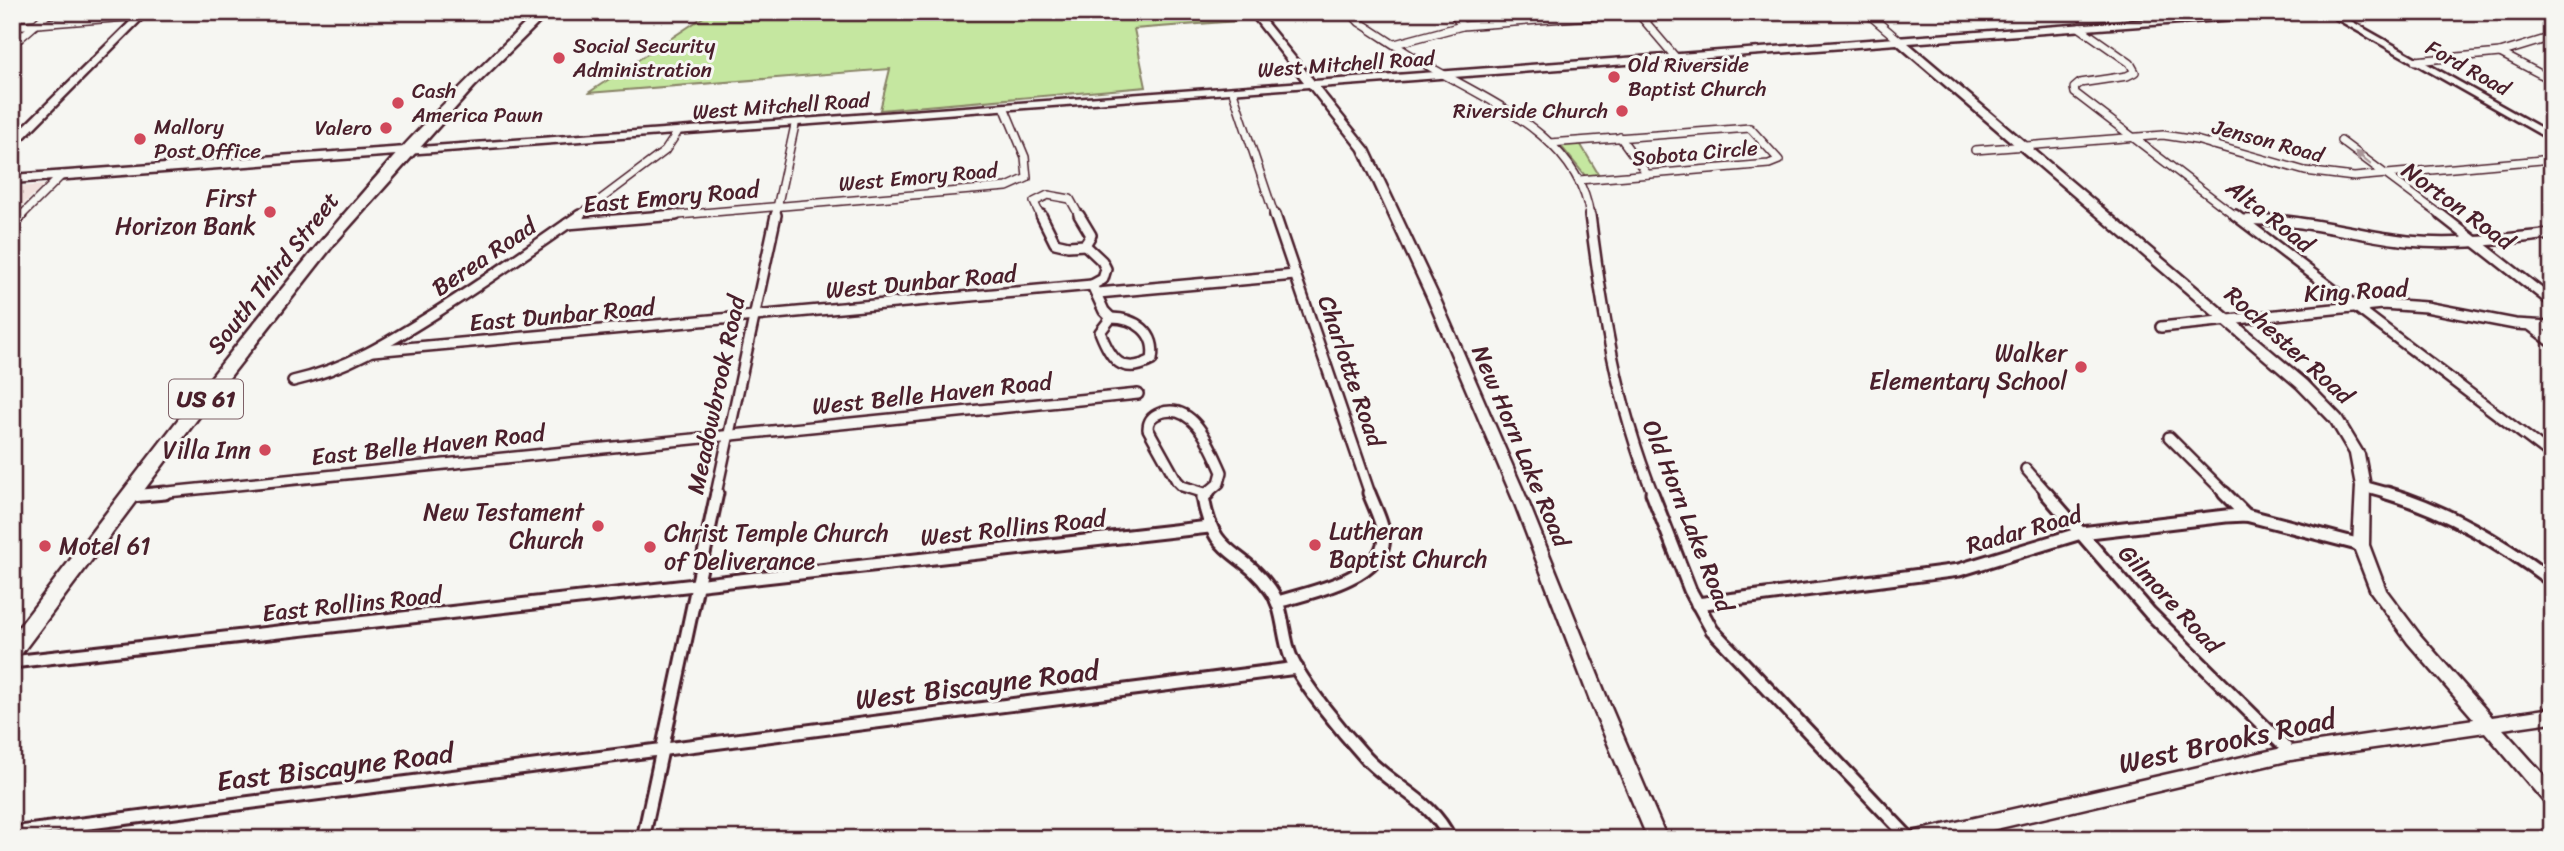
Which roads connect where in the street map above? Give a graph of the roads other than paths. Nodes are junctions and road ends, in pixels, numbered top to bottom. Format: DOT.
graph roads {
  1 [pos="50,12"];
  2 [pos="544,12"];
  3 [pos="1253,12"];
  4 [pos="1350,12"];
  5 [pos="1452,12"];
  6 [pos="1541,12"];
  7 [pos="1637,12"];
  8 [pos="1643,12"];
  9 [pos="1866,12"];
  10 [pos="2289,12"];
  11 [pos="2328,12"];
  12 [pos="143,14"];
  13 [pos="1546,19"];
  14 [pos="36,24"];
  15 [pos="12,26"];
  16 [pos="1462,26"];
  17 [pos="2080,28"];
  18 [pos="2552,37"];
  19 [pos="1900,42"];
  20 [pos="1395,44"];
  21 [pos="12,45"];
  22 [pos="2500,53"];
  23 [pos="1677,59"];
  24 [pos="2415,61"];
  25 [pos="1299,67"];
  26 [pos="1447,76"];
  27 [pos="2552,80"];
  28 [pos="1373,81"];
  29 [pos="1314,86"];
  30 [pos="1245,91"];
  31 [pos="1233,92"];
  32 [pos="1004,109"];
  33 [pos="1338,116"];
  34 [pos="795,125"];
  35 [pos="2223,129"];
  36 [pos="677,133"];
  37 [pos="2134,136"];
  38 [pos="1620,137"];
  39 [pos="2552,138"];
  40 [pos="2341,141"];
  41 [pos="1550,143"];
  42 [pos="12,144"];
  43 [pos="2212,145"];
  44 [pos="2022,146"];
  45 [pos="1975,150"];
  46 [pos="406,151"];
  47 [pos="2552,159"];
  48 [pos="1647,174"];
  49 [pos="62,175"];
  50 [pos="2384,175"];
  51 [pos="12,179"];
  52 [pos="1579,180"];
  53 [pos="778,207"];
  54 [pos="2244,220"];
  55 [pos="12,224"];
  56 [pos="568,225"];
  57 [pos="2552,234"];
  58 [pos="2477,242"];
  59 [pos="1085,245"];
  60 [pos="1295,275"];
  61 [pos="1095,289"];
  62 [pos="2552,302"];
  63 [pos="2356,307"];
  64 [pos="753,317"];
  65 [pos="1111,318"];
  66 [pos="2227,321"];
  67 [pos="2531,326"];
  68 [pos="2552,326"];
  69 [pos="2161,327"];
  70 [pos="2552,342"];
  71 [pos="373,351"];
  72 [pos="293,381"];
  73 [pos="1138,394"];
  74 [pos="730,435"];
  75 [pos="2169,437"];
  76 [pos="2552,456"];
  77 [pos="2026,469"];
  78 [pos="2363,486"];
  79 [pos="1205,494"];
  80 [pos="131,496"];
  81 [pos="2246,515"];
  82 [pos="1209,527"];
  83 [pos="2081,533"];
  84 [pos="2361,545"];
  85 [pos="2552,581"];
  86 [pos="697,585"];
  87 [pos="1277,602"];
  88 [pos="1697,604"];
  89 [pos="12,652"];
  90 [pos="12,662"];
  91 [pos="1297,668"];
  92 [pos="2552,715"];
  93 [pos="2485,724"];
  94 [pos="663,750"];
  95 [pos="2291,753"];
  96 [pos="2552,797"];
  97 [pos="12,833"];
  98 [pos="643,839"];
  99 [pos="1450,839"];
  100 [pos="1658,839"];
  101 [pos="1910,839"];
  102 [pos="1917,839"];
  1 -- 14 [label="street"];
  2 -- 46 [label="highway, South Third Street / US 61"];
  3 -- 25 [label="main road, New Horn Lake Road"];
  4 -- 20 [label="street, Old Horn Lake Road"];
  5 -- 16 [label="street"];
  6 -- 13 [label="street"];
  7 -- 8 [label="street"];
  7 -- 13 [label="street"];
  7 -- 23 [label="street"];
  9 -- 19 [label="street, Rochester Road"];
  10 -- 17 [label="main road, West Mitchell Road"];
  11 -- 24 [label="main road, Ford Road"];
  12 -- 14 [label="street"];
  12 -- 42 [label="main road"];
  13 -- 16 [label="street"];
  14 -- 15 [label="street"];
  14 -- 21 [label="street"];
  16 -- 20 [label="street"];
  17 -- 19 [label="main road, West Mitchell Road"];
  17 -- 37 [label="street, Alta Road"];
  18 -- 22 [label="street"];
  19 -- 23 [label="main road, West Mitchell Road"];
  19 -- 44 [label="main road, Rochester Road"];
  20 -- 26 [label="street, Old Horn Lake Road"];
  22 -- 24 [label="street"];
  22 -- 27 [label="street"];
  23 -- 26 [label="main road, West Mitchell Road"];
  24 -- 39 [label="main road, Ford Road"];
  25 -- 28 [label="main road"];
  25 -- 29 [label="main road, New Horn Lake Road"];
  25 -- 30 [label="main road"];
  26 -- 28 [label="main road, West Mitchell Road"];
  26 -- 41 [label="street, Old Horn Lake Road"];
  28 -- 29 [label="main road, West Mitchell Road"];
  28 -- 33 [label="main road"];
  29 -- 30 [label="main road, West Mitchell Road"];
  29 -- 33 [label="main road, New Horn Lake Road"];
  30 -- 31 [label="main road, West Mitchell Road"];
  30 -- 33 [label="main road"];
  31 -- 32 [label="main road, West Mitchell Road"];
  31 -- 60 [label="street, Charlotte Road"];
  32 -- 34 [label="main road, West Mitchell Road"];
  32 -- 53 [label="street, West Emory Road"];
  33 -- 100 [label="main road, New Horn Lake Road"];
  34 -- 36 [label="main road, West Mitchell Road"];
  34 -- 53 [label="street, Meadowbrook Road"];
  35 -- 43 [label="street"];
  36 -- 46 [label="main road, West Mitchell Road"];
  36 -- 56 [label="street, Berea Road"];
  37 -- 43 [label="street, Jenson Road"];
  37 -- 44 [label="street, Jenson Road"];
  37 -- 54 [label="street, Alta Road"];
  38 -- 41 [label="street, Sobota Circle"];
  38 -- 48 [label="street"];
  38 -- 48 [label="street, Sobota Circle"];
  50 -- 40 [label="street, Norton Road, one-way"];
  41 -- 52 [label="street, Old Horn Lake Road"];
  43 -- 50 [label="street, Jenson Road"];
  44 -- 45 [label="street, Jenson Road"];
  44 -- 66 [label="main road, Rochester Road"];
  46 -- 49 [label="main road"];
  46 -- 80 [label="highway, South Third Street / US 61"];
  47 -- 50 [label="street, Jenson Road"];
  48 -- 52 [label="street, Sobota Circle"];
  49 -- 51 [label="main road"];
  49 -- 55 [label="street"];
  50 -- 58 [label="street, Norton Road"];
  52 -- 88 [label="street, Old Horn Lake Road"];
  53 -- 56 [label="street, East Emory Road"];
  53 -- 64 [label="street, Meadowbrook Road"];
  54 -- 58 [label="street"];
  54 -- 63 [label="street, Alta Road"];
  56 -- 71 [label="street, Berea Road"];
  57 -- 58 [label="street"];
  58 -- 62 [label="street, Norton Road"];
  59 -- 59 [label="street"];
  59 -- 61 [label="street"];
  60 -- 61 [label="street, West Dunbar Road"];
  60 -- 87 [label="street, Charlotte Road"];
  61 -- 64 [label="street, West Dunbar Road"];
  61 -- 65 [label="street"];
  63 -- 66 [label="street, King Road"];
  63 -- 67 [label="street, King Road"];
  63 -- 76 [label="street, Alta Road"];
  64 -- 71 [label="street, East Dunbar Road"];
  64 -- 74 [label="street, Meadowbrook Road"];
  65 -- 65 [label="street"];
  66 -- 69 [label="street, King Road"];
  66 -- 78 [label="main road, Rochester Road"];
  67 -- 68 [label="street, King Road"];
  67 -- 70 [label="street"];
  71 -- 72 [label="street, Berea Road"];
  73 -- 74 [label="street, West Belle Haven Road"];
  74 -- 80 [label="street, East Belle Haven Road"];
  74 -- 86 [label="street, Meadowbrook Road"];
  75 -- 81 [label="street"];
  77 -- 83 [label="street, Gilmore Road"];
  78 -- 84 [label="main road, Rochester Road"];
  78 -- 85 [label="street"];
  79 -- 79 [label="street"];
  79 -- 82 [label="street"];
  80 -- 89 [label="highway, South Third Street / US 61"];
  81 -- 83 [label="street, Radar Road"];
  81 -- 84 [label="street, Radar Road"];
  82 -- 86 [label="street, West Rollins Road"];
  82 -- 87 [label="street"];
  83 -- 88 [label="street, Radar Road"];
  83 -- 95 [label="street, Gilmore Road"];
  84 -- 93 [label="main road, Rochester Road"];
  86 -- 90 [label="street, East Rollins Road"];
  86 -- 94 [label="street, Meadowbrook Road"];
  87 -- 91 [label="street"];
  88 -- 101 [label="street, Old Horn Lake Road"];
  91 -- 94 [label="street, West Biscayne Road"];
  91 -- 99 [label="street"];
  92 -- 93 [label="main road, West Brooks Road"];
  93 -- 95 [label="main road, West Brooks Road"];
  93 -- 96 [label="main road, Rochester Road"];
  94 -- 97 [label="street, East Biscayne Road"];
  94 -- 98 [label="street, Meadowbrook Road"];
  95 -- 102 [label="main road, West Brooks Road"];
}
